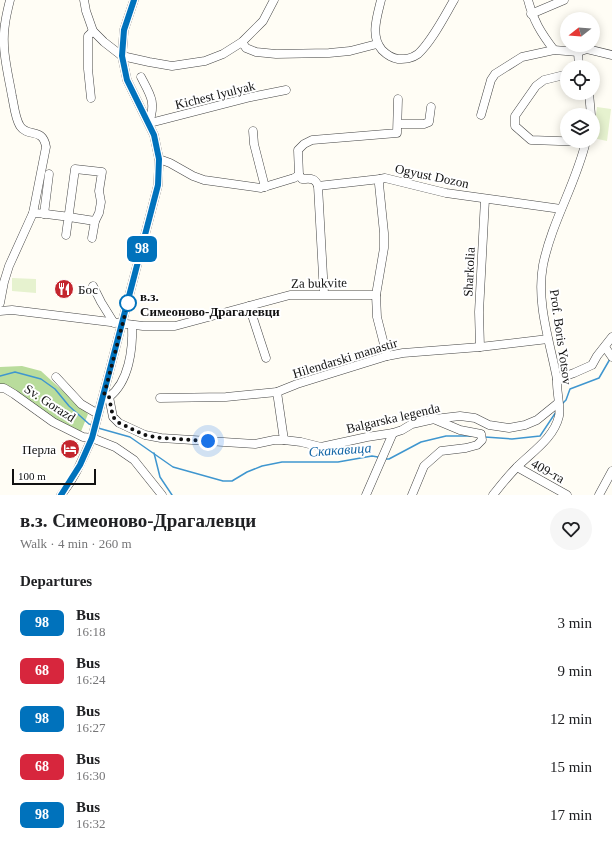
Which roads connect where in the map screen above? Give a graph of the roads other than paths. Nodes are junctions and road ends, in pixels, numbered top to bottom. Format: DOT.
graph roads {
  1 [pos="10,0"];
  2 [pos="84,0"];
  3 [pos="134,0"];
  4 [pos="274,0"];
  5 [pos="381,0"];
  6 [pos="454,0"];
  7 [pos="528,0"];
  8 [pos="564,0"];
  9 [pos="531,14"];
  10 [pos="94,31"];
  11 [pos="242,42"];
  12 [pos="377,44"];
  13 [pos="554,50"];
  14 [pos="560,50"];
  15 [pos="578,52"];
  16 [pos="600,52"];
  17 [pos="612,55"];
  18 [pos="2,56"];
  19 [pos="122,56"];
  20 [pos="579,60"];
  21 [pos="560,76"];
  22 [pos="141,77"];
  23 [pos="286,90"];
  24 [pos="91,98"];
  25 [pos="398,99"];
  26 [pos="431,107"];
  27 [pos="481,115"];
  28 [pos="150,123"];
  29 [pos="398,124"];
  30 [pos="253,131"];
  31 [pos="560,141"];
  32 [pos="584,148"];
  33 [pos="159,159"];
  34 [pos="49,174"];
  35 [pos="299,175"];
  36 [pos="380,179"];
  37 [pos="318,186"];
  38 [pos="265,187"];
  39 [pos="485,199"];
  40 [pos="561,209"];
  41 [pos="33,214"];
  42 [pos="44,214"];
  43 [pos="68,218"];
  44 [pos="95,221"];
  45 [pos="66,235"];
  46 [pos="92,238"];
  47 [pos="94,286"];
  48 [pos="324,294"];
  49 [pos="376,295"];
  50 [pos="0,303"];
  51 [pos="249,306"];
  52 [pos="0,310"];
  53 [pos="118,323"];
  54 [pos="132,325"];
  55 [pos="612,337"];
  56 [pos="548,339"];
  57 [pos="480,347"];
  58 [pos="605,347"];
  59 [pos="387,356"];
  60 [pos="612,357"];
  61 [pos="266,358"];
  62 [pos="56,377"];
  63 [pos="556,379"];
  64 [pos="1,390"];
  65 [pos="277,392"];
  66 [pos="106,396"];
  67 [pos="160,398"];
  68 [pos="558,403"];
  69 [pos="98,417"];
  70 [pos="434,419"];
  71 [pos="393,434"];
  72 [pos="92,435"];
  73 [pos="284,440"];
  74 [pos="517,467"];
  75 [pos="612,471"];
  76 [pos="61,495"];
  77 [pos="162,495"];
  78 [pos="366,495"];
  79 [pos="412,495"];
  80 [pos="493,495"];
  81 [pos="567,495"];
  82 [pos="599,495"];
  1 -- 18 [label="street"];
  2 -- 10 [label="street"];
  3 -- 19 [label="street"];
  4 -- 11 [label="street"];
  5 -- 12 [label="street"];
  6 -- 12 [label="street"];
  7 -- 9 [label="street"];
  8 -- 9 [label="street"];
  9 -- 13 [label="street"];
  10 -- 19 [label="street"];
  10 -- 24 [label="street"];
  11 -- 12 [label="street"];
  11 -- 19 [label="street"];
  13 -- 14 [label="street"];
  13 -- 27 [label="street"];
  15 -- 20 [label="street"];
  16 -- 17 [label="street"];
  18 -- 41 [label="street"];
  19 -- 28 [label="street"];
  21 -- 31 [label="street"];
  22 -- 28 [label="street"];
  23 -- 28 [label="street, Kichest lyulyak"];
  25 -- 29 [label="street"];
  26 -- 29 [label="street"];
  28 -- 33 [label="street"];
  29 -- 35 [label="street"];
  30 -- 38 [label="street"];
  32 -- 40 [label="street, Prof. Boris Yotsov"];
  33 -- 38 [label="street"];
  33 -- 53 [label="street"];
  34 -- 42 [label="street"];
  35 -- 37 [label="street"];
  35 -- 38 [label="street"];
  36 -- 37 [label="street"];
  36 -- 39 [label="street, Ogyust Dozon"];
  36 -- 49 [label="street, Ogyust Dozon"];
  37 -- 48 [label="street"];
  39 -- 40 [label="street, Ogyust Dozon"];
  39 -- 57 [label="street, Sharkolia"];
  40 -- 56 [label="street, Prof. Boris Yotsov"];
  41 -- 42 [label="street"];
  41 -- 50 [label="street"];
  42 -- 43 [label="street"];
  43 -- 44 [label="street"];
  43 -- 44 [label="street"];
  43 -- 45 [label="street"];
  44 -- 46 [label="street"];
  47 -- 53 [label="street"];
  48 -- 49 [label="street, Za bukvite"];
  48 -- 51 [label="street, Za bukvite"];
  49 -- 59 [label="street, Ogyust Dozon"];
  51 -- 54 [label="street, Za bukvite"];
  51 -- 61 [label="street"];
  52 -- 53 [label="street, Za bukvite"];
  53 -- 54 [label="street, Za bukvite"];
  53 -- 66 [label="street"];
  54 -- 66 [label="street"];
  55 -- 58 [label="street"];
  56 -- 57 [label="street, Hilendarski manastir"];
  56 -- 63 [label="street, Prof. Boris Yotsov"];
  57 -- 59 [label="street, Hilendarski manastir"];
  58 -- 60 [label="street"];
  58 -- 63 [label="street"];
  59 -- 65 [label="street, Hilendarski manastir"];
  62 -- 69 [label="street"];
  63 -- 68 [label="street, Prof. Boris Yotsov"];
  64 -- 72 [label="street, Sv. Gorazd"];
  65 -- 67 [label="street, Hilendarski manastir"];
  65 -- 73 [label="street"];
  66 -- 69 [label="street"];
  66 -- 73 [label="street, Balgarska legenda"];
  68 -- 70 [label="street, Balgarska legenda"];
  68 -- 74 [label="street, Prof. Boris Yotsov"];
  69 -- 72 [label="street"];
  70 -- 71 [label="street, Balgarska legenda"];
  70 -- 79 [label="street"];
  71 -- 73 [label="street, Balgarska legenda"];
  71 -- 78 [label="street"];
  72 -- 76 [label="street"];
  72 -- 77 [label="street, Sv. Gorazd"];
  74 -- 80 [label="street, Prof. Boris Yotsov"];
  74 -- 81 [label="street, 409-та"];
  75 -- 82 [label="street"];
}
